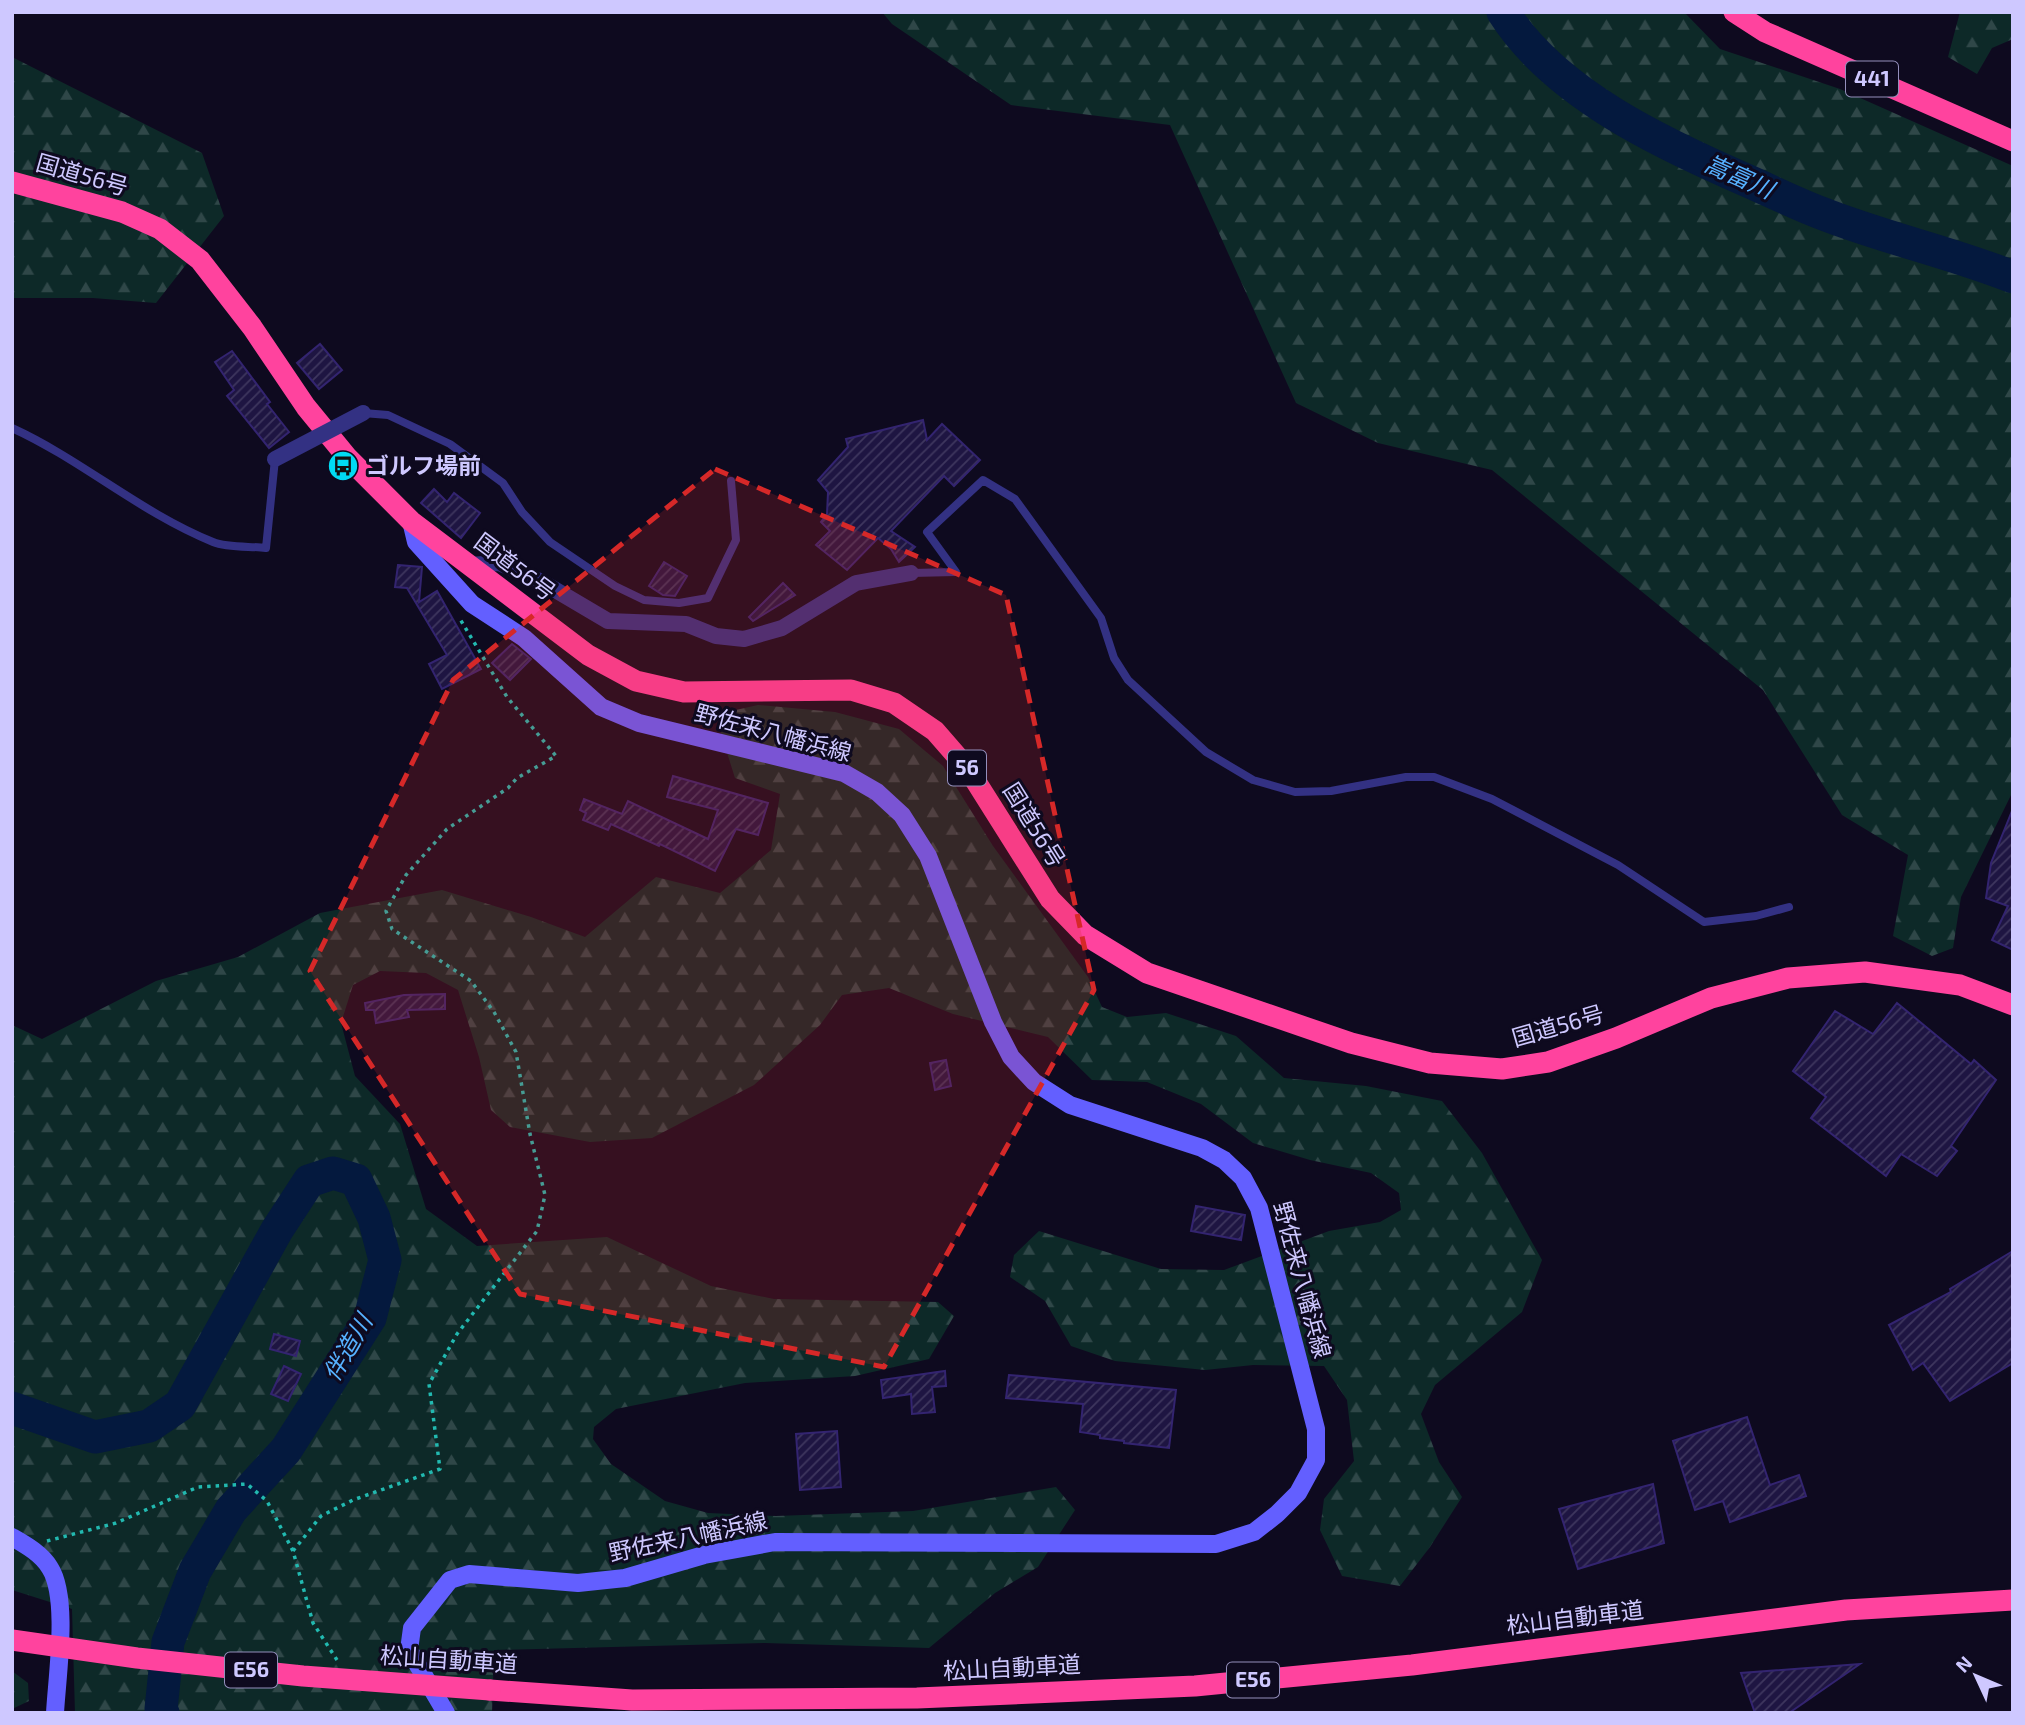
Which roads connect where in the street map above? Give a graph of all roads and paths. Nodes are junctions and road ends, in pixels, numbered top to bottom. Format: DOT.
graph roads {
  1 [pos="1734,12"];
  2 [pos="2013,141"];
  3 [pos="12,182"];
  4 [pos="363,413"];
  5 [pos="12,428"];
  6 [pos="275,458"];
  7 [pos="731,481"];
  8 [pos="411,521"];
  9 [pos="469,565"];
  10 [pos="911,573"];
  11 [pos="457,614"];
  12 [pos="1788,907"];
  13 [pos="2013,1005"];
  14 [pos="20,1542"];
  15 [pos="293,1551"];
  16 [pos="2013,1600"];
  17 [pos="12,1640"];
  18 [pos="345,1665"];
  19 [pos="55,1713"];
  20 [pos="446,1713"];
  1 -- 2 [label="highway, 441"];
  3 -- 8 [label="highway, 国道56号 / 56"];
  4 -- 6 [label="street, bridge"];
  4 -- 7 [label="lane"];
  5 -- 6 [label="lane"];
  8 -- 9 [label="highway, 国道56号 / 56"];
  8 -- 20 [label="main road, 野佐来八幡浜線"];
  9 -- 10 [label="street"];
  9 -- 13 [label="highway, 国道56号 / 56"];
  10 -- 12 [label="lane"];
  11 -- 15 [label="path"];
  14 -- 15 [label="path"];
  14 -- 19 [label="main road"];
  15 -- 18 [label="path"];
  16 -- 17 [label="highway, 松山自動車道 / E56, bridge"];
}
